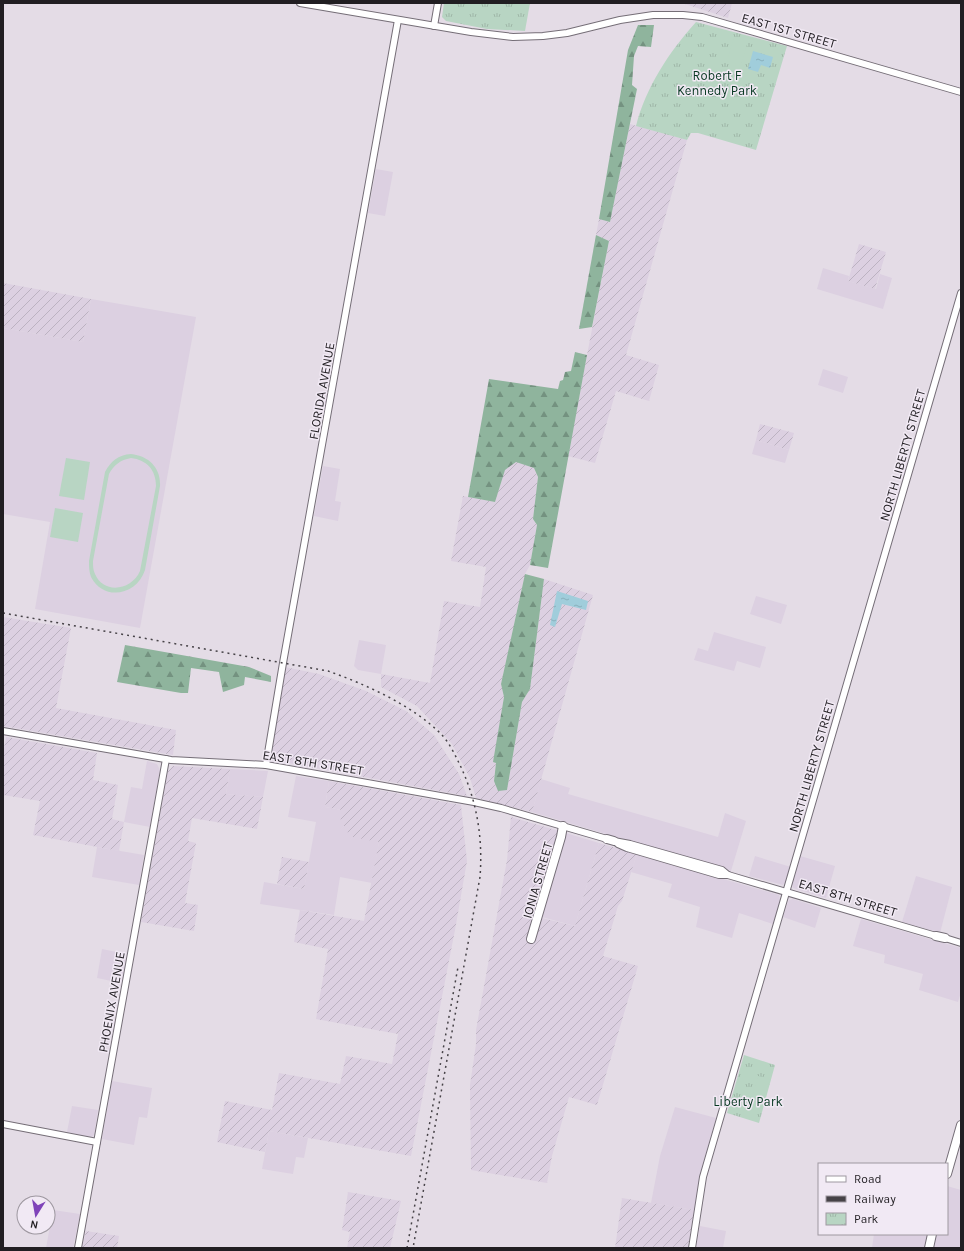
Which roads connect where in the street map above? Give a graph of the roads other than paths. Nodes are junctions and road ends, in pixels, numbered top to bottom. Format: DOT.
graph roads {
  1 [pos="300,3"];
  2 [pos="438,3"];
  3 [pos="398,20"];
  4 [pos="434,26"];
  5 [pos="961,92"];
  6 [pos="961,293"];
  7 [pos="3,731"];
  8 [pos="166,760"];
  9 [pos="266,765"];
  10 [pos="563,826"];
  11 [pos="786,892"];
  12 [pos="936,936"];
  13 [pos="945,938"];
  14 [pos="531,939"];
  15 [pos="961,943"];
  16 [pos="3,1124"];
  17 [pos="961,1125"];
  18 [pos="97,1142"];
  19 [pos="948,1170"];
  20 [pos="932,1235"];
  21 [pos="78,1248"];
  22 [pos="692,1248"];
  23 [pos="929,1248"];
  1 -- 3 [label="street, EAST 1ST STREET"];
  2 -- 4 [label="street"];
  3 -- 4 [label="street, EAST 1ST STREET"];
  3 -- 9 [label="street, FLORIDA AVENUE"];
  4 -- 5 [label="street, EAST 1ST STREET"];
  6 -- 11 [label="street, NORTH LIBERTY STREET"];
  7 -- 8 [label="street, EAST 8TH STREET"];
  8 -- 9 [label="street, EAST 8TH STREET"];
  8 -- 18 [label="street, PHOENIX AVENUE"];
  9 -- 10 [label="street, EAST 8TH STREET"];
  10 -- 11 [label="street, EAST 8TH STREET"];
  10 -- 14 [label="main road, IONIA STREET"];
  11 -- 12 [label="street, EAST 8TH STREET"];
  11 -- 22 [label="street, NORTH LIBERTY STREET"];
  12 -- 13 [label="main road, EAST 8TH STREET"];
  13 -- 15 [label="street, EAST 8TH STREET"];
  16 -- 18 [label="street"];
  17 -- 19 [label="main road"];
  18 -- 21 [label="street, PHOENIX AVENUE"];
  20 -- 23 [label="main road"];
}
